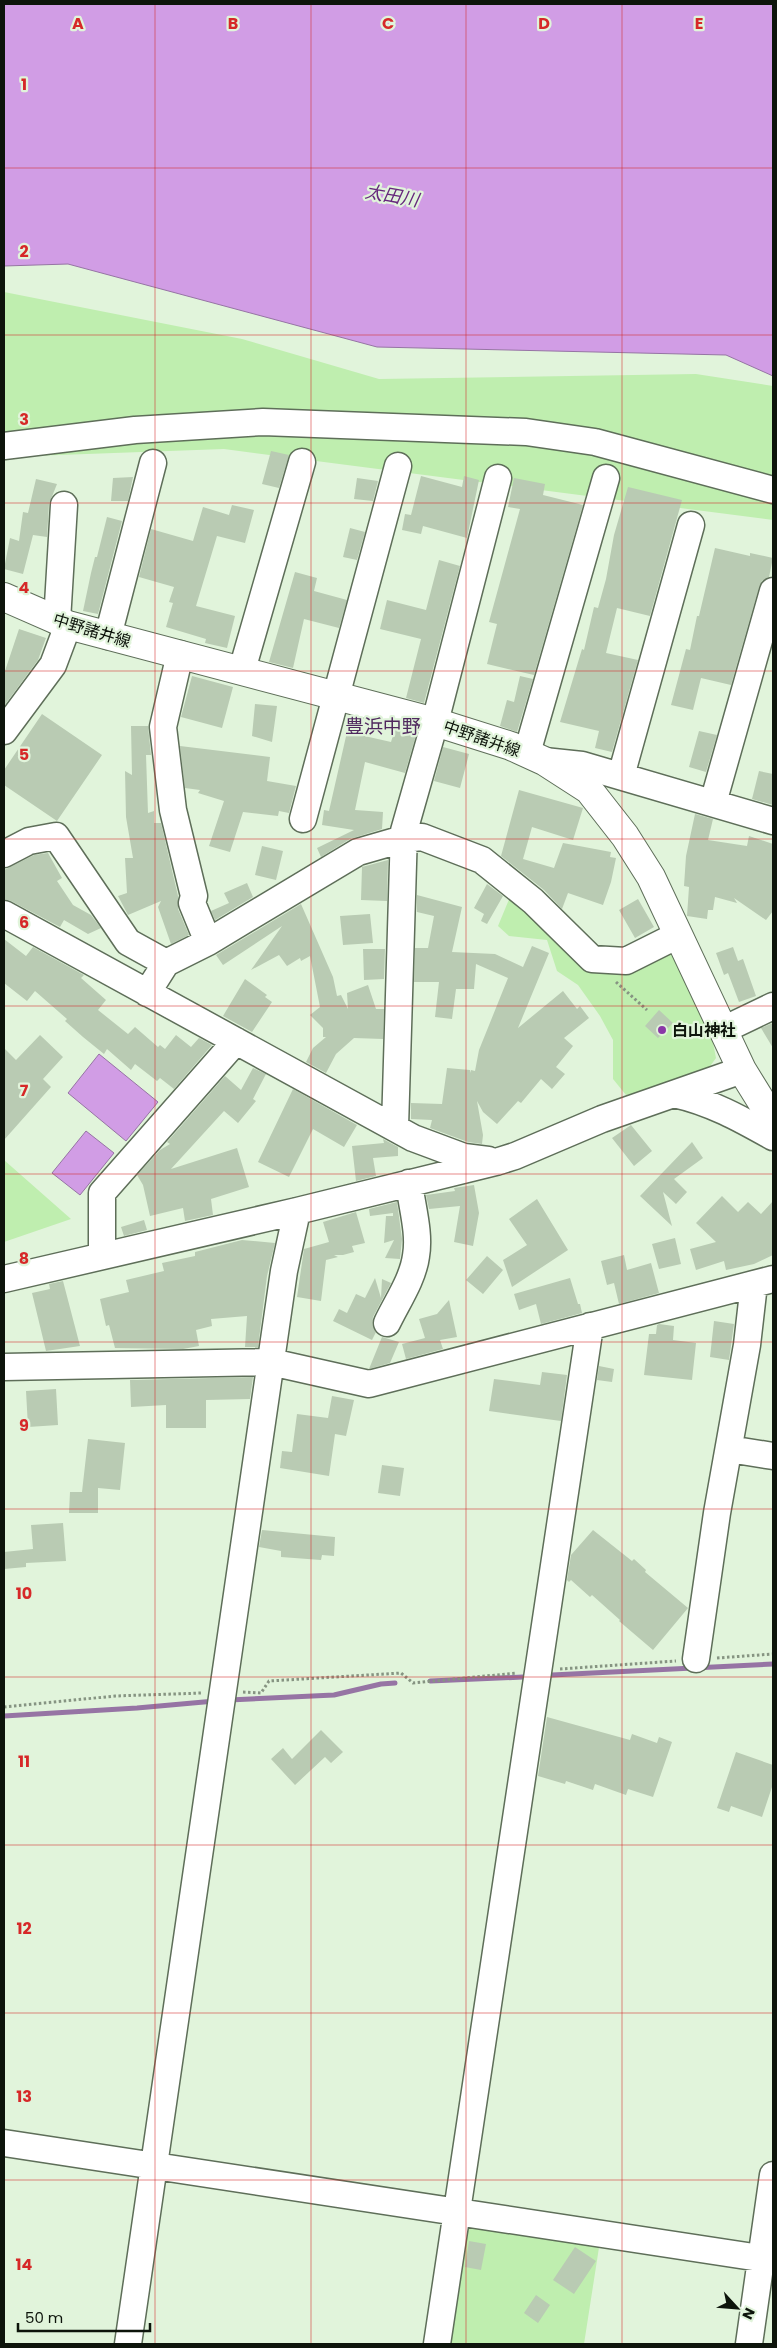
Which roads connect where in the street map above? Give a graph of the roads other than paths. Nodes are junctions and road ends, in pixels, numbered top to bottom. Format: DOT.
graph roads {
  1 [pos="4,446"];
  2 [pos="302,462"];
  3 [pos="153,463"];
  4 [pos="398,466"];
  5 [pos="498,478"];
  6 [pos="606,478"];
  7 [pos="773,490"];
  8 [pos="64,505"];
  9 [pos="691,526"];
  10 [pos="773,592"];
  11 [pos="4,597"];
  12 [pos="62,623"];
  13 [pos="108,636"];
  14 [pos="180,654"];
  15 [pos="242,670"];
  16 [pos="335,696"];
  17 [pos="435,722"];
  18 [pos="6,723"];
  19 [pos="536,757"];
  20 [pos="621,776"];
  21 [pos="714,803"];
  22 [pos="303,819"];
  23 [pos="773,821"];
  24 [pos="403,838"];
  25 [pos="4,854"];
  26 [pos="4,914"];
  27 [pos="678,935"];
  28 [pos="208,942"];
  29 [pos="166,963"];
  30 [pos="147,993"];
  31 [pos="773,1006"];
  32 [pos="723,1030"];
  33 [pos="236,1041"];
  34 [pos="742,1070"];
  35 [pos="674,1094"];
  36 [pos="773,1120"];
  37 [pos="404,1133"];
  38 [pos="773,1137"];
  39 [pos="496,1162"];
  40 [pos="412,1183"];
  41 [pos="297,1211"];
  42 [pos="102,1256"];
  43 [pos="4,1279"];
  44 [pos="763,1281"];
  45 [pos="387,1323"];
  46 [pos="590,1326"];
  47 [pos="272,1362"];
  48 [pos="4,1367"];
  49 [pos="729,1449"];
  50 [pos="773,1456"];
  51 [pos="696,1659"];
  52 [pos="4,2143"];
  53 [pos="154,2166"];
  54 [pos="773,2175"];
  55 [pos="457,2213"];
  56 [pos="768,2259"];
  57 [pos="128,2344"];
  58 [pos="437,2344"];
  59 [pos="749,2344"];
  1 -- 7 [label="street"];
  2 -- 15 [label="street"];
  3 -- 13 [label="street"];
  4 -- 16 [label="street"];
  5 -- 17 [label="street"];
  6 -- 19 [label="street"];
  8 -- 12 [label="street"];
  9 -- 20 [label="street"];
  10 -- 21 [label="street"];
  11 -- 12 [label="main road, 中野諸井線"];
  12 -- 13 [label="main road, 中野諸井線"];
  12 -- 18 [label="street"];
  13 -- 14 [label="main road, 中野諸井線"];
  14 -- 15 [label="main road, 中野諸井線"];
  14 -- 28 [label="street"];
  15 -- 16 [label="main road, 中野諸井線"];
  16 -- 17 [label="main road, 中野諸井線"];
  16 -- 22 [label="street"];
  17 -- 19 [label="main road, 中野諸井線"];
  17 -- 24 [label="street"];
  19 -- 20 [label="street"];
  19 -- 27 [label="main road, 中野諸井線"];
  20 -- 21 [label="street"];
  21 -- 23 [label="street"];
  24 -- 27 [label="street"];
  24 -- 28 [label="street"];
  24 -- 37 [label="street"];
  25 -- 29 [label="street"];
  26 -- 30 [label="street"];
  27 -- 32 [label="main road, 中野諸井線"];
  28 -- 29 [label="street"];
  29 -- 30 [label="street"];
  30 -- 33 [label="street"];
  31 -- 32 [label="street"];
  32 -- 34 [label="main road, 中野諸井線"];
  33 -- 37 [label="street"];
  33 -- 42 [label="street"];
  34 -- 35 [label="street"];
  34 -- 36 [label="main road, 中野諸井線"];
  35 -- 38 [label="street"];
  35 -- 39 [label="street"];
  37 -- 39 [label="street"];
  37 -- 40 [label="street"];
  39 -- 40 [label="street"];
  40 -- 41 [label="street"];
  40 -- 45 [label="street"];
  41 -- 42 [label="street"];
  41 -- 47 [label="street"];
  42 -- 43 [label="street"];
  44 -- 46 [label="street"];
  44 -- 49 [label="street"];
  46 -- 47 [label="street"];
  46 -- 55 [label="street"];
  47 -- 48 [label="street"];
  47 -- 53 [label="street"];
  49 -- 50 [label="street"];
  49 -- 51 [label="street"];
  52 -- 53 [label="street"];
  53 -- 55 [label="street"];
  53 -- 57 [label="street"];
  54 -- 56 [label="street"];
  55 -- 56 [label="street"];
  55 -- 58 [label="street"];
  56 -- 59 [label="street"];
}
